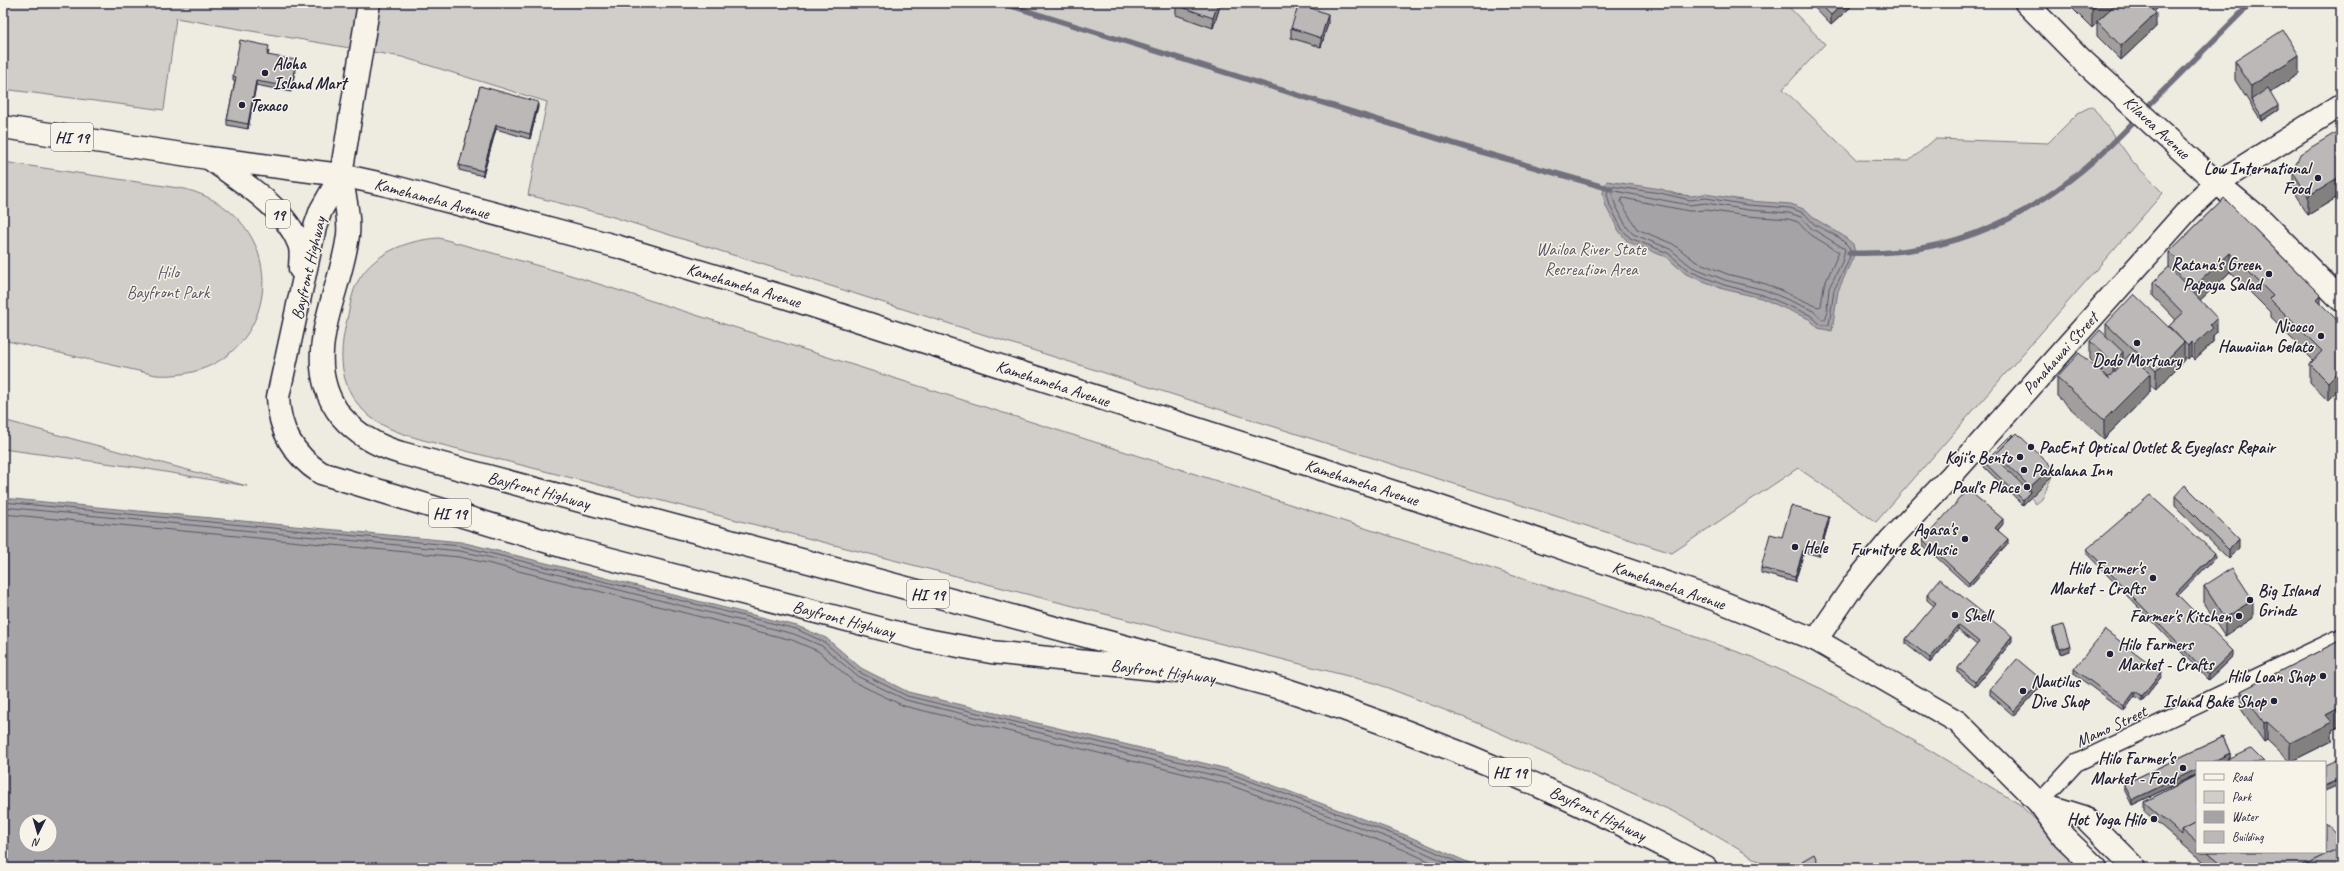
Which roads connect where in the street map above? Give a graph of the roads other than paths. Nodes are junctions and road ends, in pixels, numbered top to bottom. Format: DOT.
graph roads {
  1 [pos="369,3"];
  2 [pos="2026,3"];
  3 [pos="2341,105"];
  4 [pos="3,128"];
  5 [pos="208,158"];
  6 [pos="341,175"];
  7 [pos="2217,183"];
  8 [pos="302,296"];
  9 [pos="2341,300"];
  10 [pos="2341,637"];
  11 [pos="1816,640"];
  12 [pos="1284,689"];
  13 [pos="2039,803"];
  14 [pos="1706,868"];
  15 [pos="2096,868"];
  16 [pos="2135,868"];
  1 -- 6 [label="main road"];
  2 -- 7 [label="main road, Kilauea Avenue"];
  3 -- 7 [label="main road, Ponahawai Street"];
  4 -- 5 [label="main road, Kamehameha Avenue / HI 19"];
  5 -- 6 [label="main road, Kamehameha Avenue / HI 19"];
  5 -- 8 [label="main road, 19"];
  6 -- 8 [label="main road, Bayfront Highway / HI 19"];
  6 -- 11 [label="main road, Kamehameha Avenue"];
  6 -- 12 [label="main road, Bayfront Highway / HI 19"];
  7 -- 9 [label="main road, Kilauea Avenue"];
  7 -- 11 [label="main road, Ponahawai Street"];
  8 -- 12 [label="main road, Bayfront Highway / HI 19"];
  10 -- 13 [label="street, Mamo Street"];
  11 -- 13 [label="main road, Kamehameha Avenue"];
  12 -- 14 [label="main road, Bayfront Highway / HI 19"];
  13 -- 15 [label="main road, Kamehameha Avenue"];
  13 -- 16 [label="main road, Kamehameha Avenue"];
}
